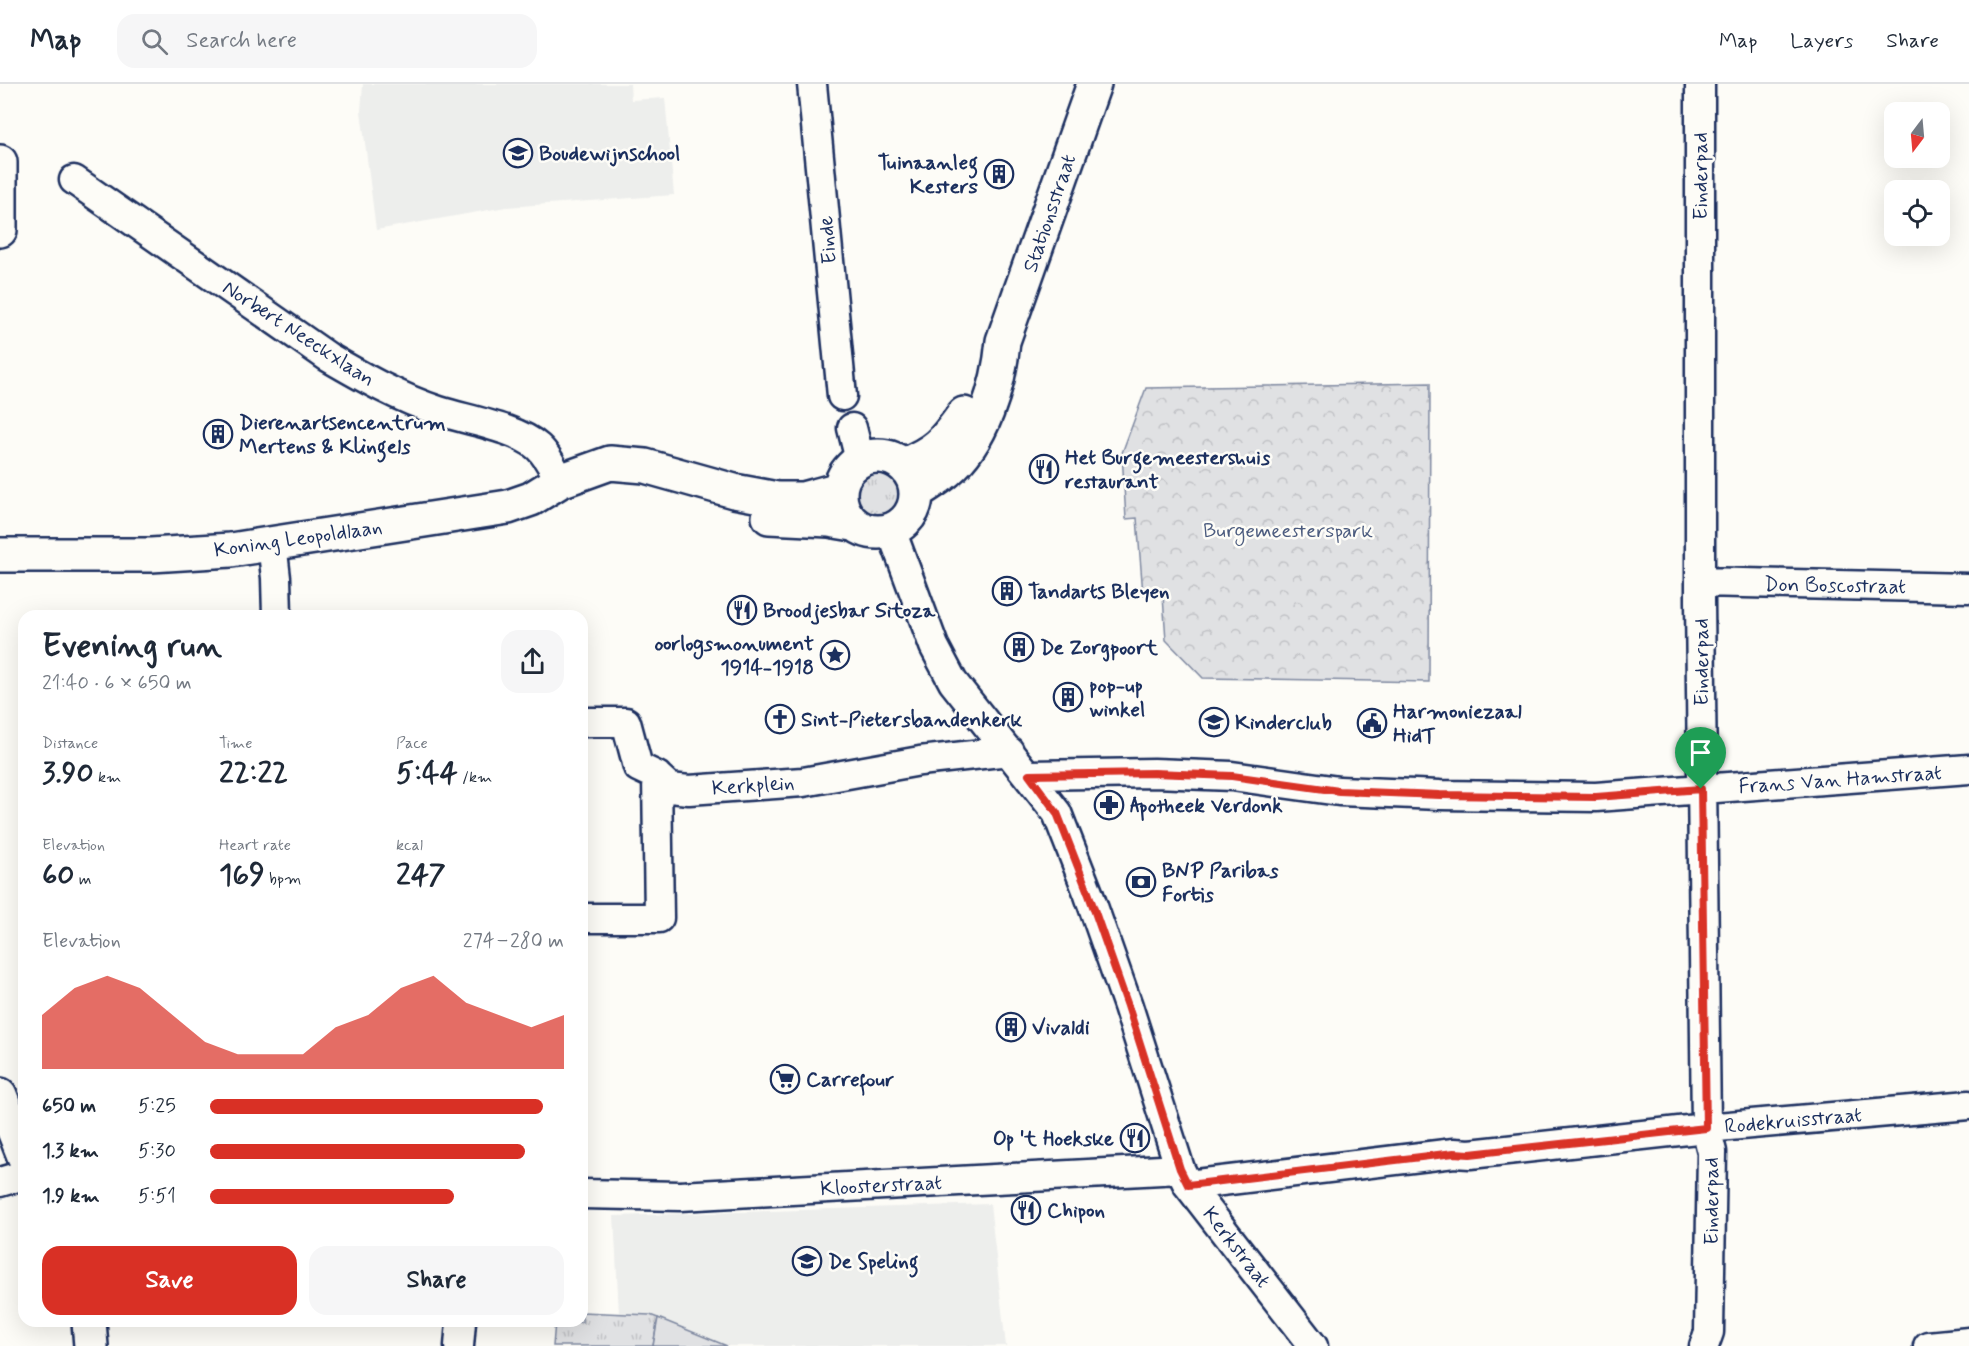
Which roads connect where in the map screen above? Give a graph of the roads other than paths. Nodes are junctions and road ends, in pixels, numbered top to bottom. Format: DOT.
graph roads {
  1 [pos="812,84"];
  2 [pos="1094,84"];
  3 [pos="1700,84"];
  4 [pos="0,162"];
  5 [pos="74,180"];
  6 [pos="0,230"];
  7 [pos="842,396"];
  8 [pos="852,428"];
  9 [pos="860,460"];
  10 [pos="573,476"];
  11 [pos="910,478"];
  12 [pos="840,489"];
  13 [pos="732,500"];
  14 [pos="853,524"];
  15 [pos="891,530"];
  16 [pos="272,543"];
  17 [pos="0,555"];
  18 [pos="1700,582"];
  19 [pos="1969,588"];
  20 [pos="277,610"];
  21 [pos="588,722"];
  22 [pos="1009,751"];
  23 [pos="1969,769"];
  24 [pos="1029,775"];
  25 [pos="657,776"];
  26 [pos="1701,789"];
  27 [pos="588,918"];
  28 [pos="0,1095"];
  29 [pos="1969,1105"];
  30 [pos="1706,1128"];
  31 [pos="18,1141"];
  32 [pos="18,1176"];
  33 [pos="1184,1177"];
  34 [pos="0,1182"];
  35 [pos="588,1194"];
  36 [pos="89,1327"];
  37 [pos="461,1327"];
  38 [pos="1969,1342"];
  39 [pos="91,1346"];
  40 [pos="459,1346"];
  41 [pos="1313,1346"];
  42 [pos="1704,1346"];
  43 [pos="1928,1346"];
  1 -- 7 [label="street, Einde"];
  2 -- 11 [label="main road, Stationsstraat"];
  3 -- 18 [label="street, Einderpad"];
  4 -- 6 [label="main road"];
  5 -- 10 [label="street, Norbert Neeckxlaan"];
  8 -- 9 [label="street"];
  9 -- 11 [label="main road"];
  9 -- 12 [label="main road"];
  10 -- 13 [label="main road"];
  10 -- 16 [label="main road, Koning Leopoldlaan"];
  11 -- 15 [label="main road"];
  12 -- 13 [label="main road"];
  12 -- 14 [label="main road"];
  13 -- 14 [label="main road"];
  14 -- 15 [label="main road"];
  15 -- 22 [label="street"];
  16 -- 17 [label="main road, Koning Leopoldlaan"];
  16 -- 20 [label="street"];
  18 -- 19 [label="street, Don Boscostraat"];
  18 -- 26 [label="street, Einderpad"];
  21 -- 25 [label="street, Kerkplein"];
  22 -- 24 [label="street"];
  22 -- 25 [label="street, Kerkplein"];
  23 -- 26 [label="street, Frans Van Hamstraat"];
  24 -- 26 [label="street, Frans Van Hamstraat"];
  24 -- 33 [label="street, Kerkstraat"];
  25 -- 27 [label="street"];
  26 -- 30 [label="street, Einderpad"];
  28 -- 31 [label="main road"];
  29 -- 30 [label="street, Rodekruisstraat"];
  30 -- 33 [label="street, Rodekruisstraat"];
  30 -- 42 [label="street, Einderpad"];
  32 -- 34 [label="street"];
  33 -- 35 [label="street, Kloosterstraat"];
  33 -- 41 [label="street, Kerkstraat"];
  36 -- 39 [label="main road"];
  37 -- 40 [label="street"];
  38 -- 43 [label="street"];
}
